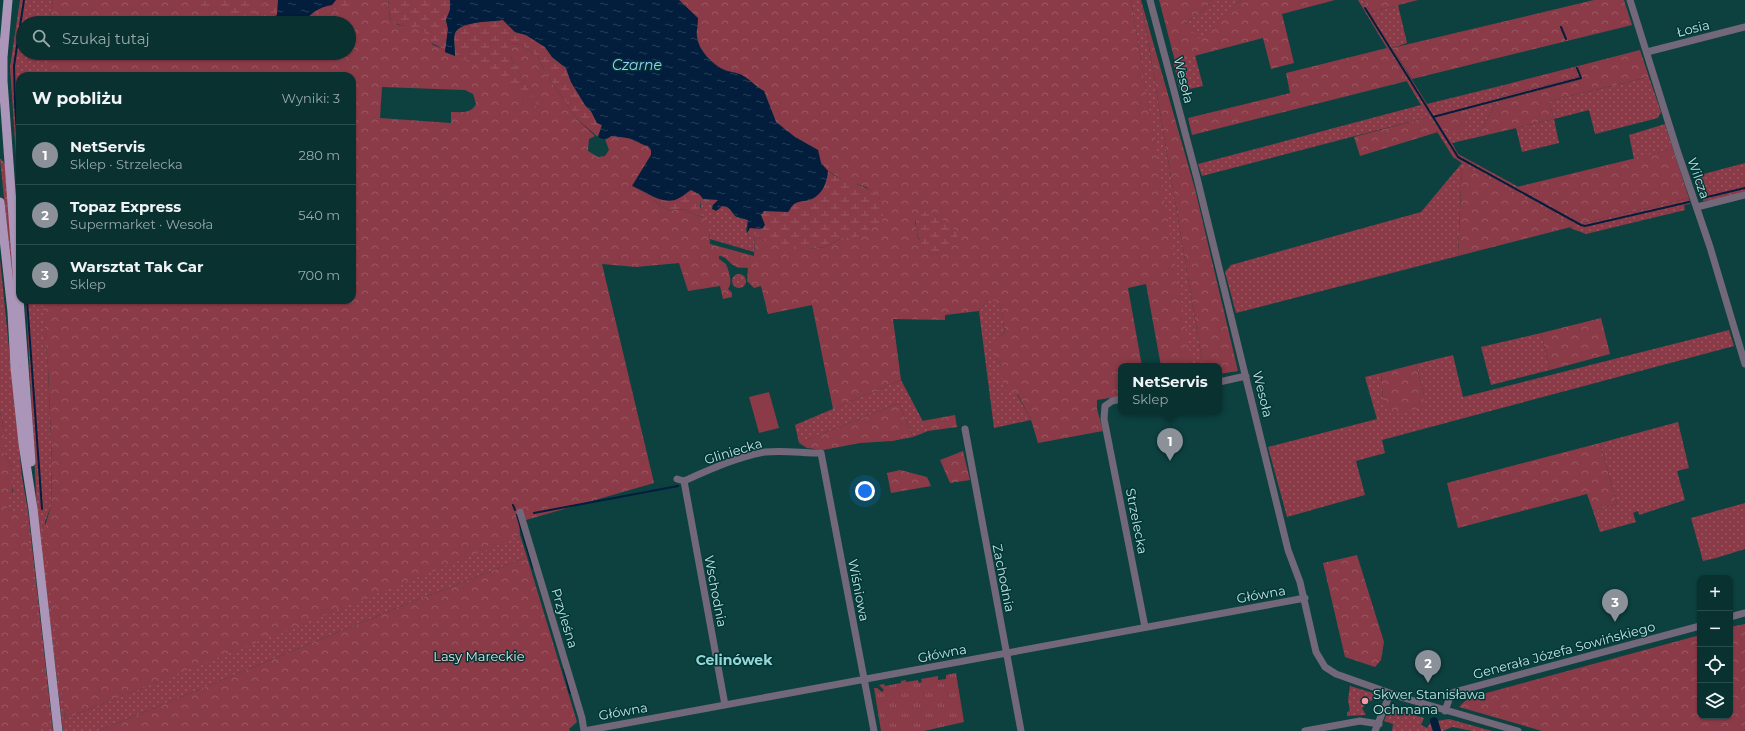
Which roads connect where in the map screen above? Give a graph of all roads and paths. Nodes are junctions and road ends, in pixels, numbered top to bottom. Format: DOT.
graph roads {
  1 [pos="8,0"];
  2 [pos="1150,0"];
  3 [pos="1630,0"];
  4 [pos="1745,27"];
  5 [pos="1647,52"];
  6 [pos="1745,195"];
  7 [pos="0,202"];
  8 [pos="1697,207"];
  9 [pos="16,252"];
  10 [pos="20,304"];
  11 [pos="1745,364"];
  12 [pos="1246,376"];
  13 [pos="1222,381"];
  14 [pos="1118,400"];
  15 [pos="965,430"];
  16 [pos="821,453"];
  17 [pos="681,480"];
  18 [pos="33,509"];
  19 [pos="520,512"];
  20 [pos="1305,598"];
  21 [pos="1745,613"];
  22 [pos="1733,616"];
  23 [pos="1145,627"];
  24 [pos="1697,627"];
  25 [pos="1006,652"];
  26 [pos="864,679"];
  27 [pos="1390,694"];
  28 [pos="726,705"];
  29 [pos="1445,711"];
  30 [pos="1379,724"];
  31 [pos="58,731"];
  32 [pos="584,731"];
  33 [pos="874,731"];
  34 [pos="1021,731"];
  35 [pos="1305,731"];
  36 [pos="1375,731"];
  37 [pos="1518,731"];
  1 -- 9 [label="main road"];
  2 -- 12 [label="street, Wesoła"];
  3 -- 5 [label="street, Wilcza"];
  4 -- 5 [label="street, Łosia"];
  5 -- 8 [label="street, Wilcza"];
  6 -- 8 [label="street"];
  7 -- 18 [label="main road"];
  8 -- 11 [label="street, Wilcza"];
  10 -- 18 [label="main road"];
  12 -- 13 [label="street"];
  12 -- 20 [label="street, Wesoła"];
  14 -- 23 [label="street, Strzelecka"];
  15 -- 25 [label="street, Zachodnia"];
  16 -- 17 [label="street, Gliniecka"];
  16 -- 26 [label="street, Wiśniowa"];
  17 -- 28 [label="street, Wschodnia"];
  18 -- 31 [label="main road"];
  19 -- 32 [label="street, Przyleśna"];
  20 -- 23 [label="street, Główna"];
  20 -- 27 [label="street, Wesoła"];
  21 -- 22 [label="street"];
  23 -- 25 [label="street, Główna"];
  24 -- 29 [label="street, Generała Józefa Sowińskiego"];
  25 -- 26 [label="street, Główna"];
  25 -- 34 [label="street, Zachodnia"];
  26 -- 28 [label="street, Główna"];
  26 -- 33 [label="street, Wiśniowa"];
  27 -- 29 [label="street, Wesoła"];
  27 -- 30 [label="street"];
  28 -- 32 [label="street, Główna"];
  29 -- 37 [label="street, Wesoła"];
  30 -- 35 [label="street"];
  30 -- 36 [label="street"];
}
